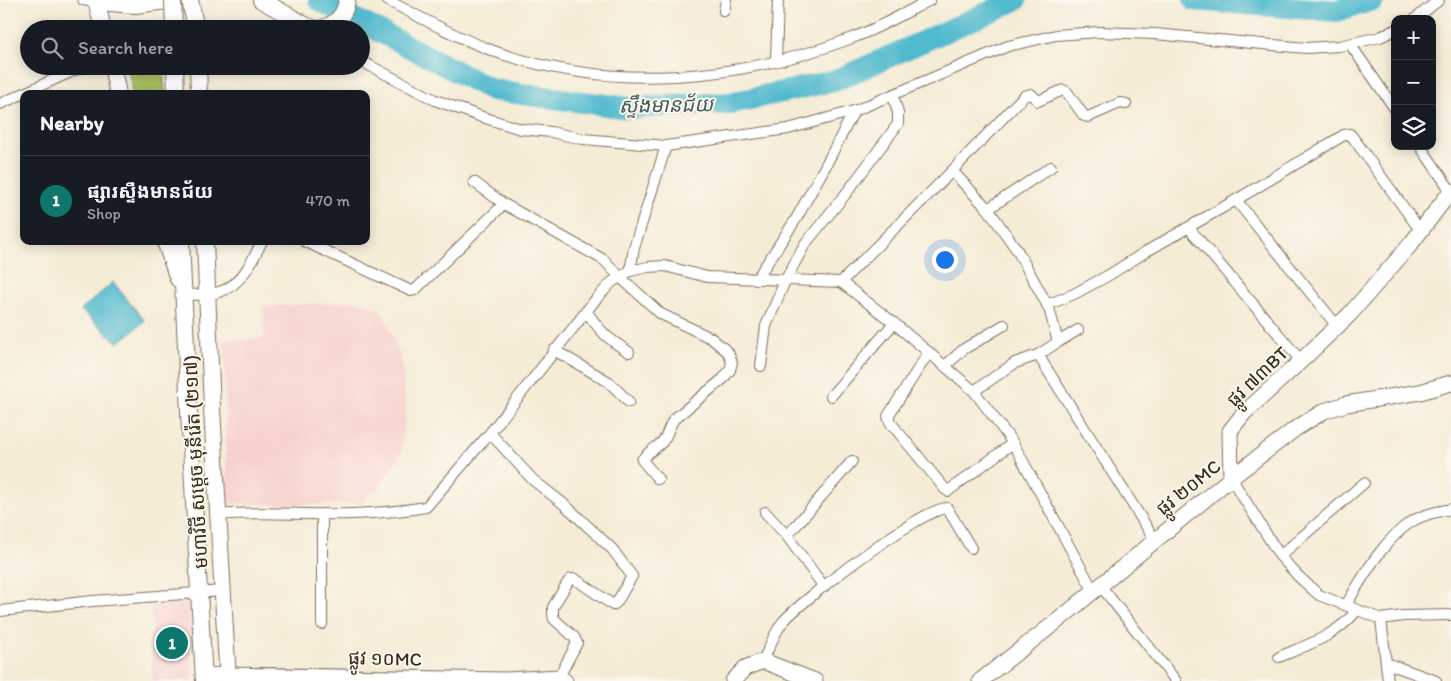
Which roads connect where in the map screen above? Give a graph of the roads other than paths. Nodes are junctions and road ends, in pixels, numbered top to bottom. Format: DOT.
graph roads {
  1 [pos="173,0"];
  2 [pos="190,0"];
  3 [pos="202,0"];
  4 [pos="261,0"];
  5 [pos="347,0"];
  6 [pos="387,0"];
  7 [pos="778,0"];
  8 [pos="930,0"];
  9 [pos="1439,0"];
  10 [pos="92,1"];
  11 [pos="1421,15"];
  12 [pos="99,20"];
  13 [pos="174,20"];
  14 [pos="195,20"];
  15 [pos="199,20"];
  16 [pos="296,20"];
  17 [pos="338,20"];
  18 [pos="1391,32"];
  19 [pos="1350,44"];
  20 [pos="776,61"];
  21 [pos="370,66"];
  22 [pos="64,75"];
  23 [pos="114,75"];
  24 [pos="175,75"];
  25 [pos="198,75"];
  26 [pos="31,90"];
  27 [pos="117,90"];
  28 [pos="176,90"];
  29 [pos="199,90"];
  30 [pos="20,95"];
  31 [pos="893,95"];
  32 [pos="0,104"];
  33 [pos="1126,104"];
  34 [pos="1392,105"];
  35 [pos="854,110"];
  36 [pos="666,146"];
  37 [pos="1423,150"];
  38 [pos="1051,166"];
  39 [pos="952,171"];
  40 [pos="474,182"];
  41 [pos="1451,191"];
  42 [pos="1236,200"];
  43 [pos="504,204"];
  44 [pos="988,209"];
  45 [pos="1189,228"];
  46 [pos="1420,230"];
  47 [pos="166,245"];
  48 [pos="181,245"];
  49 [pos="205,245"];
  50 [pos="260,245"];
  51 [pos="313,245"];
  52 [pos="630,271"];
  53 [pos="620,277"];
  54 [pos="756,280"];
  55 [pos="785,281"];
  56 [pos="841,282"];
  57 [pos="184,294"];
  58 [pos="207,294"];
  59 [pos="1047,304"];
  60 [pos="586,311"];
  61 [pos="894,323"];
  62 [pos="1004,326"];
  63 [pos="1337,326"];
  64 [pos="1078,330"];
  65 [pos="1058,342"];
  66 [pos="554,350"];
  67 [pos="629,352"];
  68 [pos="929,352"];
  69 [pos="1038,354"];
  70 [pos="1301,361"];
  71 [pos="946,365"];
  72 [pos="761,366"];
  73 [pos="1451,383"];
  74 [pos="974,390"];
  75 [pos="831,396"];
  76 [pos="629,402"];
  77 [pos="490,433"];
  78 [pos="1013,443"];
  79 [pos="852,461"];
  80 [pos="1231,478"];
  81 [pos="658,479"];
  82 [pos="1364,483"];
  83 [pos="948,492"];
  84 [pos="947,508"];
  85 [pos="1451,509"];
  86 [pos="765,512"];
  87 [pos="322,514"];
  88 [pos="218,515"];
  89 [pos="787,536"];
  90 [pos="1155,540"];
  91 [pos="971,548"];
  92 [pos="1280,556"];
  93 [pos="824,587"];
  94 [pos="1096,588"];
  95 [pos="222,591"];
  96 [pos="199,592"];
  97 [pos="1346,604"];
  98 [pos="1357,610"];
  99 [pos="0,611"];
  100 [pos="1451,615"];
  101 [pos="1381,619"];
  102 [pos="322,624"];
  103 [pos="1279,657"];
  104 [pos="763,661"];
  105 [pos="1386,662"];
  106 [pos="227,678"];
  107 [pos="204,679"];
  108 [pos="562,679"];
  109 [pos="733,681"];
  110 [pos="815,681"];
  111 [pos="980,681"];
  112 [pos="1176,681"];
  113 [pos="1388,681"];
  114 [pos="1436,681"];
  1 -- 10 [label="main road"];
  1 -- 13 [label="main road, bridge"];
  2 -- 14 [label="main road"];
  3 -- 15 [label="main road"];
  4 -- 16 [label="main road"];
  5 -- 17 [label="main road"];
  6 -- 20 [label="street"];
  7 -- 20 [label="street"];
  8 -- 20 [label="street"];
  9 -- 11 [label="street"];
  10 -- 12 [label="main road"];
  18 -- 19 [label="street"];
  19 -- 31 [label="street"];
  19 -- 34 [label="street"];
  21 -- 36 [label="street"];
  22 -- 26 [label="street"];
  23 -- 27 [label="main road"];
  24 -- 28 [label="main road"];
  25 -- 29 [label="main road"];
  30 -- 32 [label="street"];
  31 -- 35 [label="street"];
  31 -- 55 [label="street"];
  33 -- 39 [label="street"];
  35 -- 36 [label="street"];
  35 -- 54 [label="street"];
  36 -- 52 [label="street"];
  37 -- 41 [label="street"];
  38 -- 44 [label="street"];
  39 -- 44 [label="street"];
  39 -- 56 [label="street"];
  40 -- 43 [label="street"];
  41 -- 46 [label="street, ផ្លូវ ៧៣BT"];
  42 -- 45 [label="street"];
  42 -- 46 [label="street"];
  42 -- 63 [label="street"];
  43 -- 51 [label="street"];
  43 -- 53 [label="street"];
  44 -- 59 [label="street"];
  45 -- 59 [label="street"];
  45 -- 70 [label="street"];
  46 -- 63 [label="street, ផ្លូវ ៧៣BT"];
  47 -- 57 [label="main road"];
  48 -- 57 [label="main road, មហាវិថី សម្តេច មុនីរ៉េត (២១៧)"];
  49 -- 58 [label="main road, មហាវិថី សម្តេច មុនីរ៉េត (២១៧)"];
  50 -- 58 [label="street"];
  52 -- 53 [label="street"];
  52 -- 54 [label="street"];
  53 -- 60 [label="street"];
  53 -- 81 [label="street"];
  54 -- 55 [label="street"];
  55 -- 56 [label="street"];
  55 -- 72 [label="street"];
  56 -- 61 [label="street"];
  57 -- 58 [label="street"];
  57 -- 96 [label="main road, មហាវិថី សម្តេច មុនីរ៉េត (២១៧)"];
  58 -- 88 [label="main road, មហាវិថី សម្តេច មុនីរ៉េត (២១៧)"];
  59 -- 65 [label="street"];
  60 -- 66 [label="street"];
  60 -- 67 [label="street"];
  61 -- 68 [label="street"];
  61 -- 75 [label="street"];
  62 -- 71 [label="street"];
  63 -- 70 [label="street, ផ្លូវ ៧៣BT"];
  64 -- 65 [label="street"];
  65 -- 69 [label="street"];
  66 -- 76 [label="street"];
  66 -- 77 [label="street"];
  68 -- 71 [label="street"];
  68 -- 83 [label="street"];
  69 -- 74 [label="street"];
  69 -- 90 [label="street"];
  70 -- 80 [label="street, ផ្លូវ ៧៣BT"];
  71 -- 74 [label="street"];
  73 -- 80 [label="street, ផ្លូវ ២០MC"];
  74 -- 78 [label="street"];
  77 -- 87 [label="street"];
  77 -- 108 [label="street"];
  78 -- 83 [label="street"];
  78 -- 94 [label="street"];
  79 -- 89 [label="street"];
  80 -- 90 [label="street, ផ្លូវ ២០MC"];
  80 -- 92 [label="street"];
  82 -- 92 [label="street"];
  83 -- 84 [label="street"];
  84 -- 91 [label="street"];
  84 -- 93 [label="street"];
  85 -- 97 [label="street"];
  86 -- 89 [label="street"];
  87 -- 88 [label="street"];
  87 -- 102 [label="street"];
  88 -- 95 [label="main road, មហាវិថី សម្តេច មុនីរ៉េត (២១៧)"];
  89 -- 93 [label="street"];
  90 -- 94 [label="street, ផ្លូវ ២០MC"];
  92 -- 97 [label="street"];
  93 -- 104 [label="street"];
  94 -- 111 [label="street, ផ្លូវ ២០MC"];
  94 -- 112 [label="street"];
  95 -- 96 [label="street"];
  95 -- 106 [label="main road, មហាវិថី សម្តេច មុនីរ៉េត (២១៧)"];
  96 -- 99 [label="street"];
  96 -- 107 [label="main road, មហាវិថី សម្តេច មុនីរ៉េត (២១៧)"];
  97 -- 98 [label="street"];
  98 -- 101 [label="street"];
  98 -- 103 [label="street"];
  100 -- 101 [label="street"];
  101 -- 105 [label="street"];
  104 -- 109 [label="street"];
  104 -- 110 [label="street"];
  105 -- 113 [label="street"];
  105 -- 114 [label="street"];
  106 -- 107 [label="street, ផ្លូវ ១០MC"];
  106 -- 108 [label="street, ផ្លូវ ១០MC"];
}
